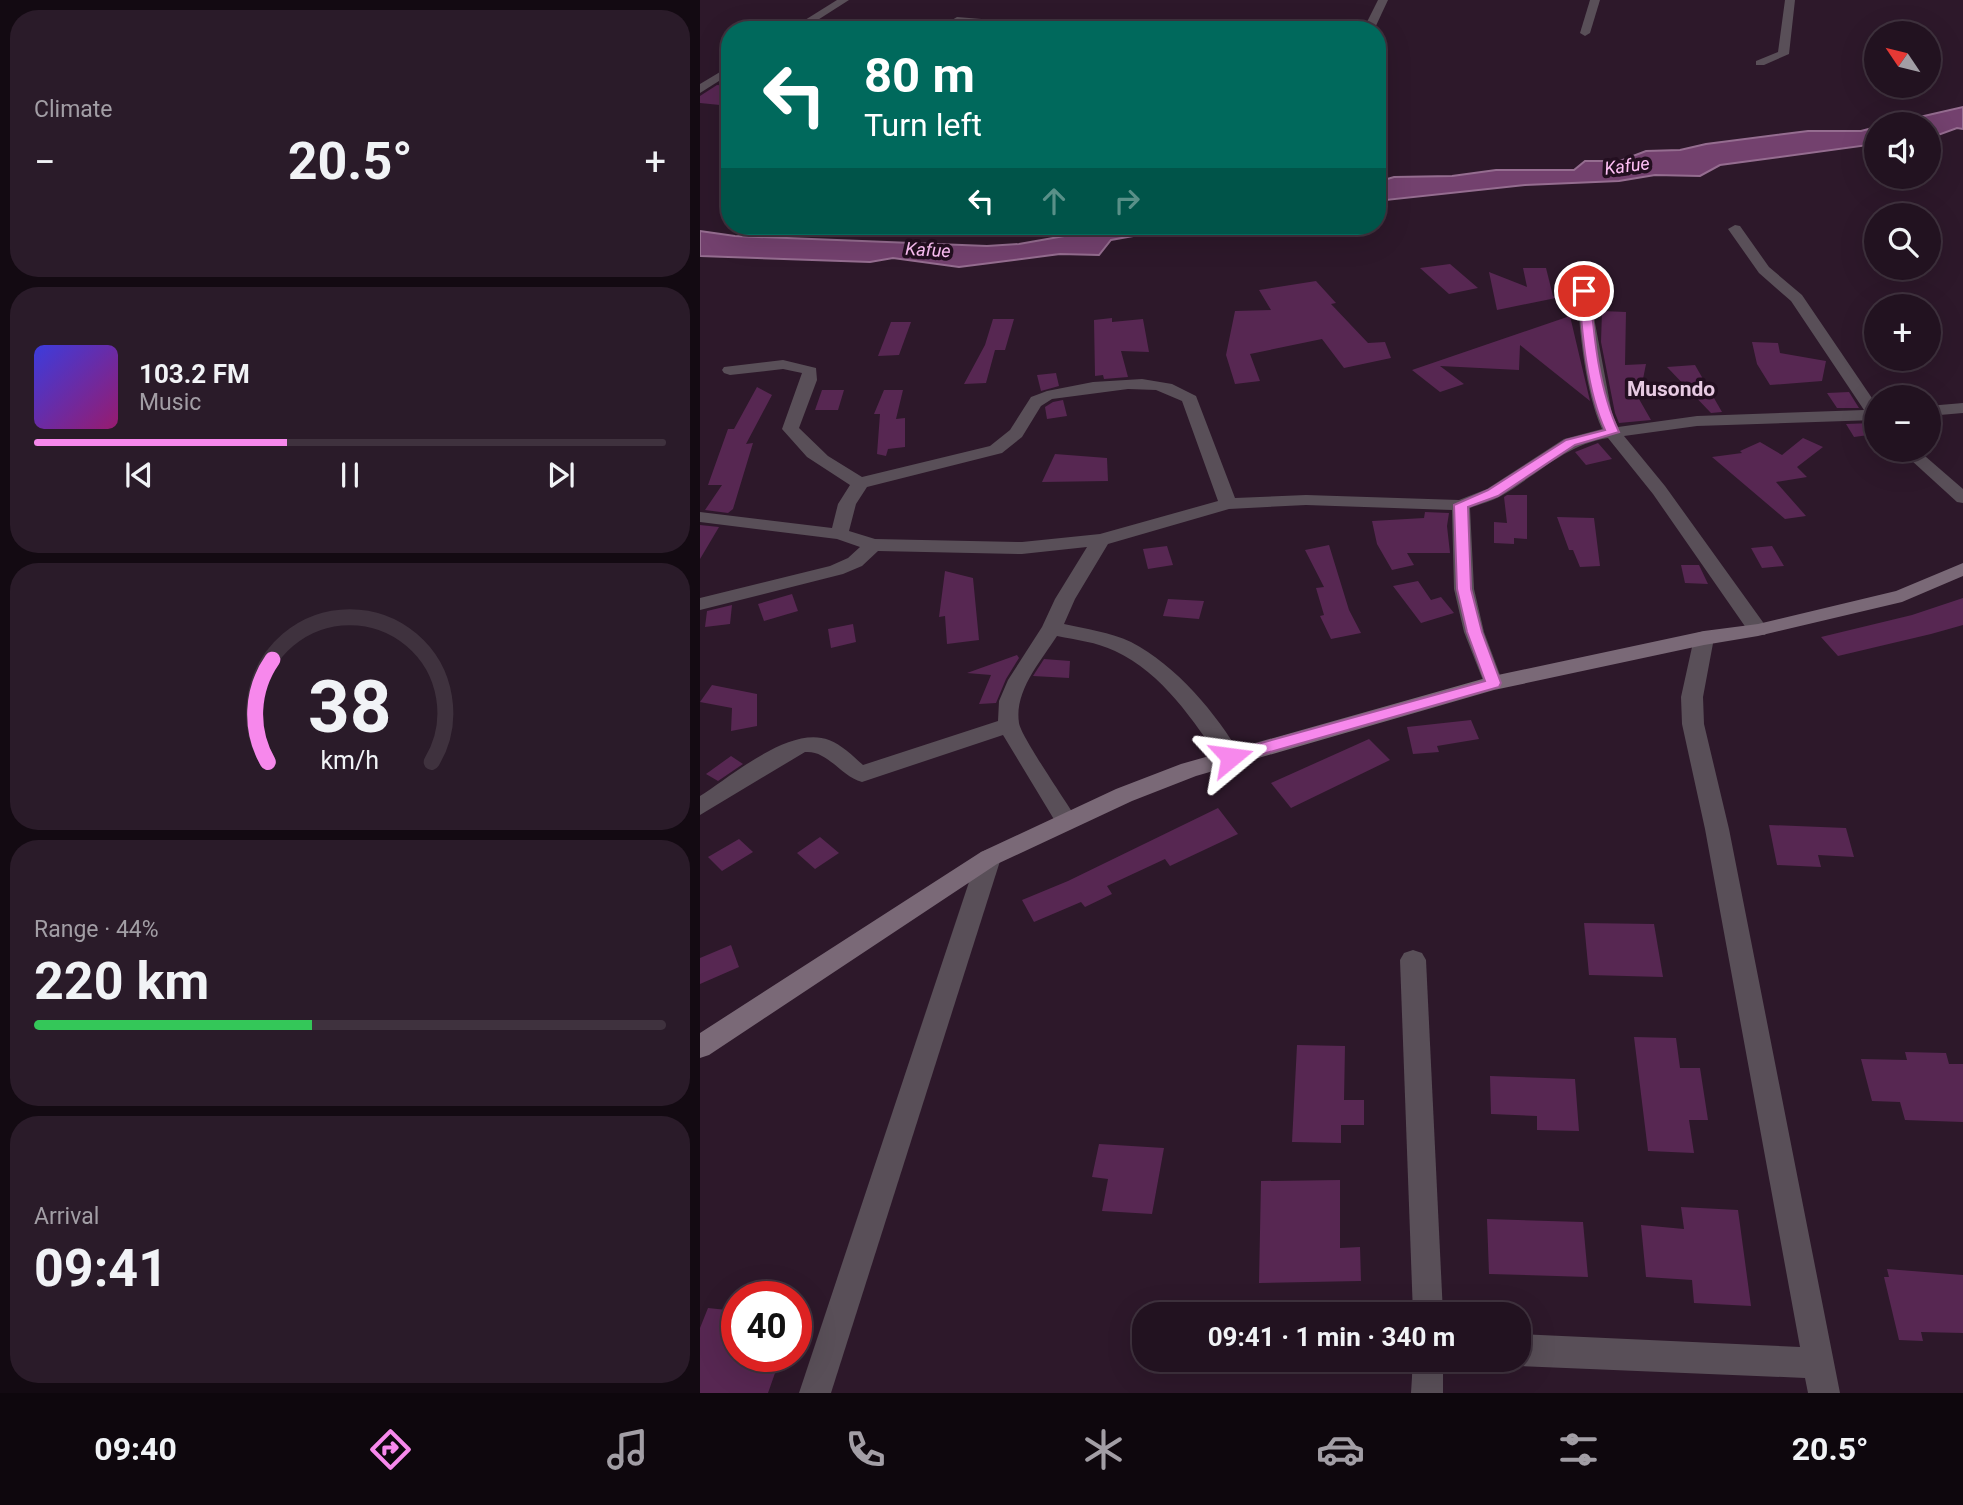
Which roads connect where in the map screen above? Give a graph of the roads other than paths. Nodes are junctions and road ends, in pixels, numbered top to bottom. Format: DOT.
graph roads {
  1 [pos="844,0"];
  2 [pos="1383,0"];
  3 [pos="1595,0"];
  4 [pos="1790,0"];
  5 [pos="957,20"];
  6 [pos="809,21"];
  7 [pos="970,21"];
  8 [pos="1372,21"];
  9 [pos="1585,33"];
  10 [pos="1760,63"];
  11 [pos="721,75"];
  12 [pos="700,89"];
  13 [pos="1735,229"];
  14 [pos="1584,291"];
  15 [pos="730,370"];
  16 [pos="1864,400"];
  17 [pos="1963,408"];
  18 [pos="1941,410"];
  19 [pos="1864,415"];
  20 [pos="1612,432"];
  21 [pos="1922,462"];
  22 [pos="860,483"];
  23 [pos="1963,498"];
  24 [pos="1228,504"];
  25 [pos="1461,505"];
  26 [pos="700,517"];
  27 [pos="838,534"];
  28 [pos="1101,540"];
  29 [pos="873,545"];
  30 [pos="1963,569"];
  31 [pos="700,604"];
  32 [pos="1052,628"];
  33 [pos="1758,630"];
  34 [pos="1704,638"];
  35 [pos="1493,683"];
  36 [pos="1008,725"];
  37 [pos="1231,757"];
  38 [pos="700,807"];
  39 [pos="1066,820"];
  40 [pos="989,858"];
  41 [pos="1413,960"];
  42 [pos="700,1047"];
  43 [pos="1427,1302"];
  44 [pos="1531,1351"];
  45 [pos="1428,1372"];
  46 [pos="1821,1378"];
  47 [pos="815,1393"];
  48 [pos="1427,1393"];
  1 -- 6 [label="street"];
  2 -- 8 [label="street"];
  3 -- 9 [label="street"];
  4 -- 10 [label="street"];
  5 -- 7 [label="street"];
  11 -- 12 [label="street"];
  13 -- 16 [label="street"];
  14 -- 20 [label="street"];
  15 -- 22 [label="street"];
  17 -- 18 [label="street"];
  19 -- 20 [label="street"];
  20 -- 25 [label="street"];
  20 -- 33 [label="street"];
  21 -- 23 [label="street"];
  22 -- 24 [label="street"];
  22 -- 27 [label="street"];
  24 -- 25 [label="street"];
  24 -- 28 [label="street"];
  25 -- 35 [label="street"];
  26 -- 27 [label="street"];
  27 -- 29 [label="street"];
  28 -- 29 [label="street"];
  28 -- 32 [label="street"];
  29 -- 31 [label="street"];
  30 -- 33 [label="street"];
  32 -- 36 [label="street"];
  32 -- 37 [label="street"];
  33 -- 34 [label="street"];
  34 -- 35 [label="street"];
  34 -- 46 [label="street"];
  35 -- 37 [label="street"];
  36 -- 38 [label="street"];
  36 -- 39 [label="street"];
  37 -- 39 [label="street"];
  39 -- 40 [label="street"];
  40 -- 42 [label="street"];
  40 -- 47 [label="street"];
  41 -- 43 [label="street"];
  44 -- 46 [label="street"];
  45 -- 48 [label="street"];
}
